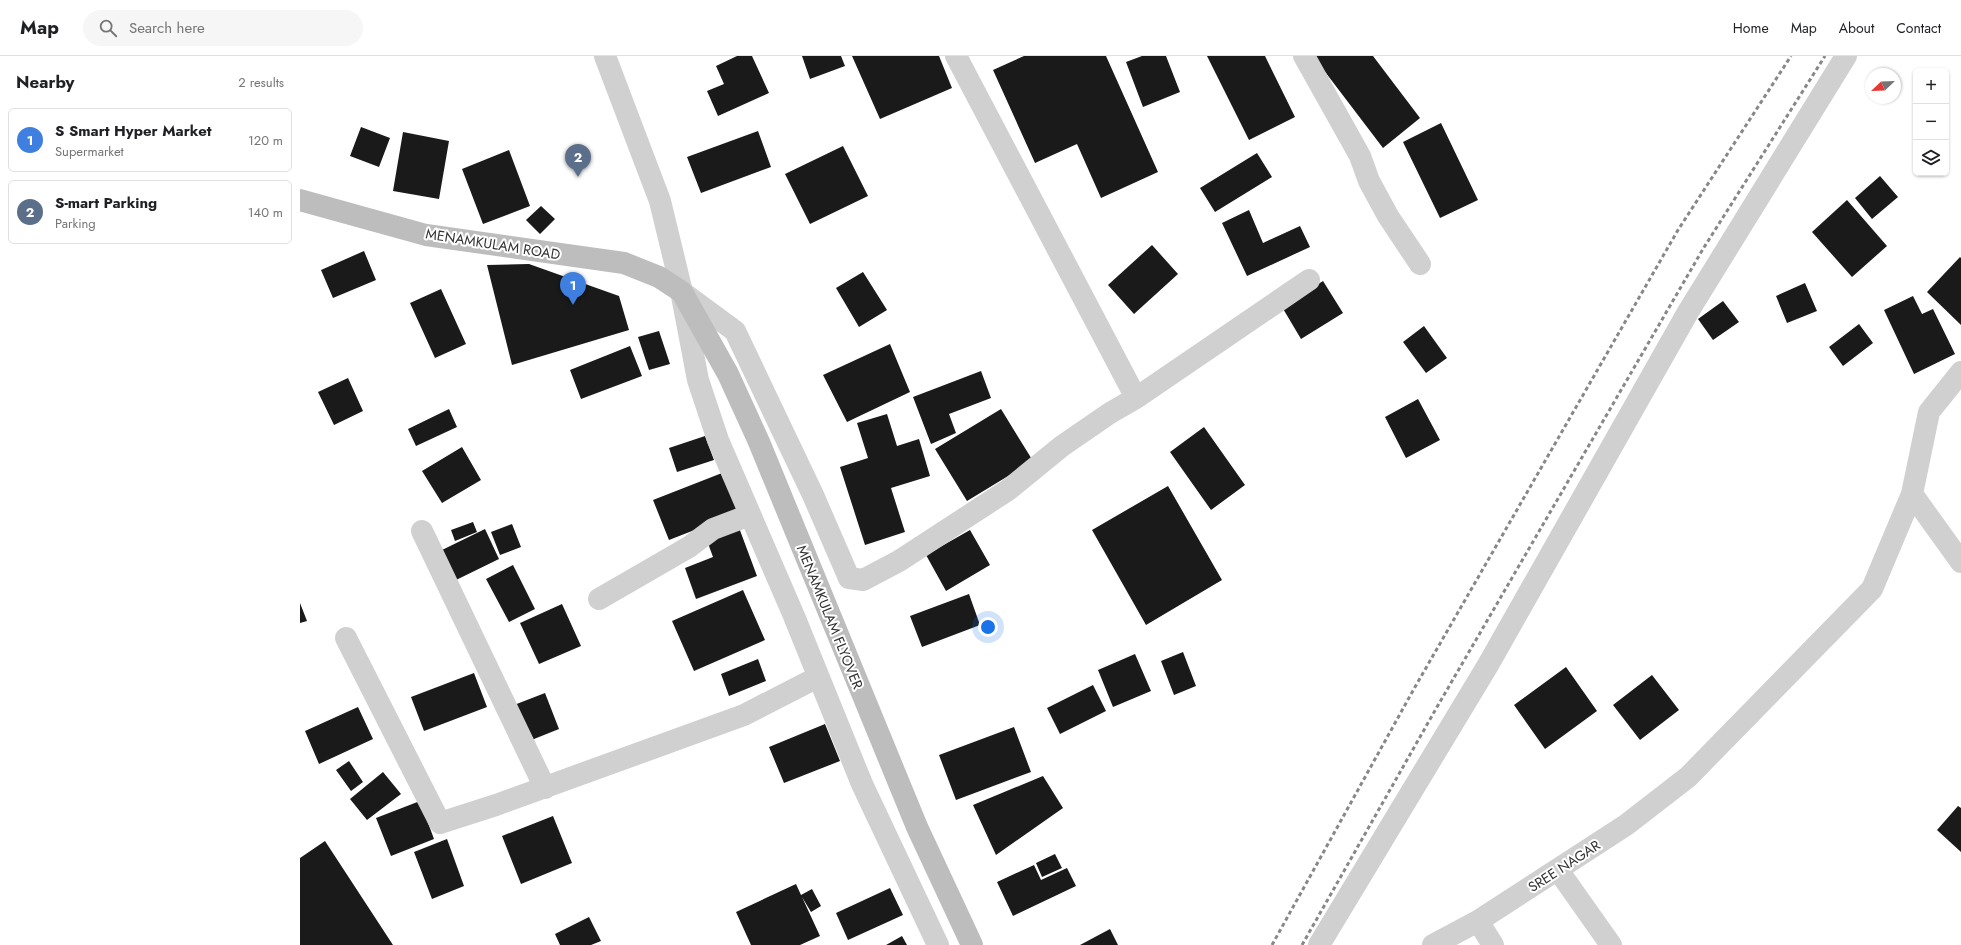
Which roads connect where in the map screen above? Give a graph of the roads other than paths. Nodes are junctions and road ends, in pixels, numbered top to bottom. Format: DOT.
graph roads {
  1 [pos="605,56"];
  2 [pos="956,56"];
  3 [pos="1304,56"];
  4 [pos="1846,56"];
  5 [pos="300,200"];
  6 [pos="1420,264"];
  7 [pos="1309,280"];
  8 [pos="682,292"];
  9 [pos="1961,372"];
  10 [pos="1136,398"];
  11 [pos="1912,494"];
  12 [pos="750,515"];
  13 [pos="422,531"];
  14 [pos="1961,562"];
  15 [pos="599,599"];
  16 [pos="346,638"];
  17 [pos="818,677"];
  18 [pos="545,788"];
  19 [pos="1558,870"];
  20 [pos="1478,921"];
  21 [pos="938,945"];
  22 [pos="972,945"];
  23 [pos="1319,945"];
  24 [pos="1433,945"];
  25 [pos="1493,945"];
  26 [pos="1611,945"];
  1 -- 8 [label="street"];
  2 -- 10 [label="street"];
  3 -- 6 [label="street"];
  4 -- 23 [label="street"];
  5 -- 8 [label="main road, MENAMKULAM ROAD"];
  7 -- 10 [label="street"];
  8 -- 10 [label="street"];
  8 -- 12 [label="street"];
  8 -- 22 [label="main road, MENAMKULAM FLYOVER"];
  9 -- 11 [label="street, SREE NAGAR"];
  11 -- 14 [label="street"];
  11 -- 19 [label="street, SREE NAGAR"];
  12 -- 15 [label="street"];
  12 -- 17 [label="street"];
  13 -- 18 [label="street"];
  16 -- 18 [label="street"];
  17 -- 18 [label="street"];
  17 -- 21 [label="street"];
  19 -- 20 [label="street, SREE NAGAR"];
  19 -- 26 [label="street"];
  20 -- 24 [label="street, SREE NAGAR"];
  20 -- 25 [label="street"];
}
